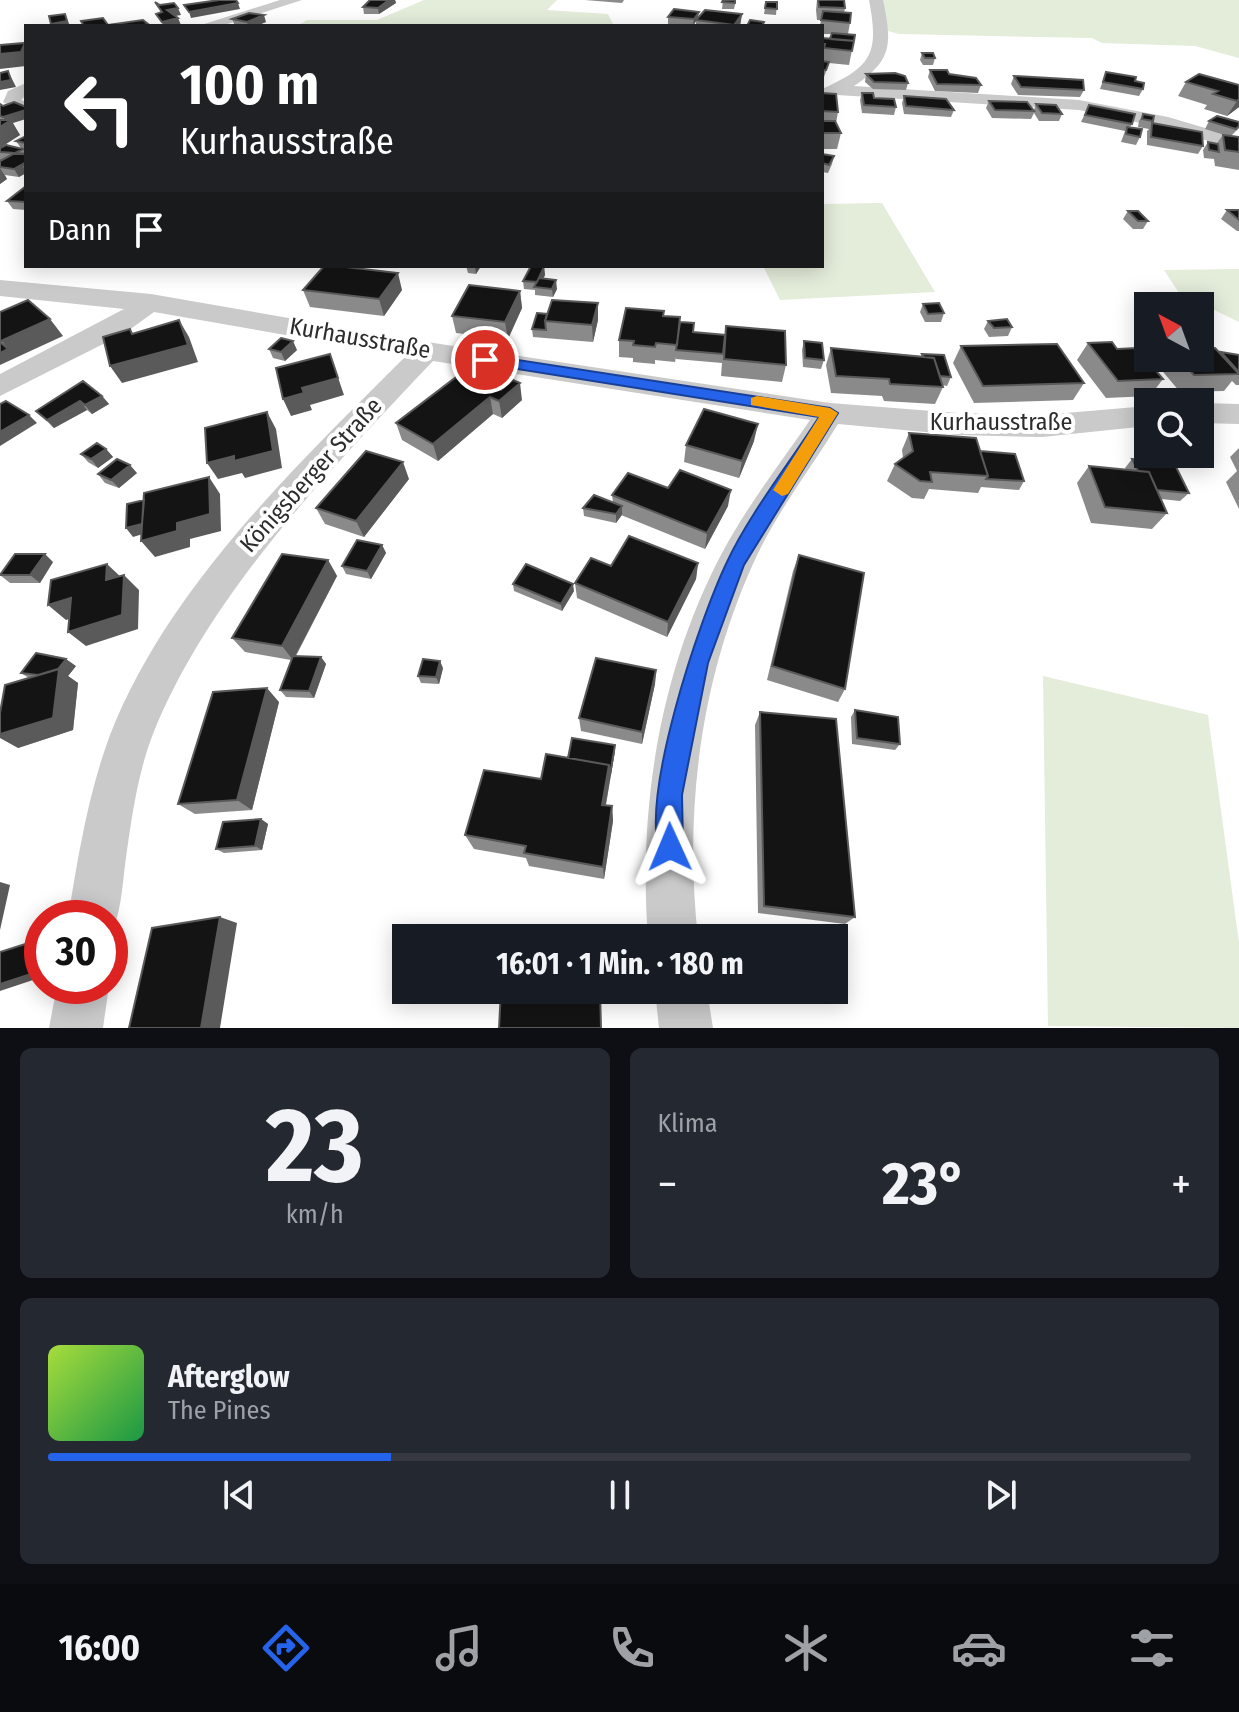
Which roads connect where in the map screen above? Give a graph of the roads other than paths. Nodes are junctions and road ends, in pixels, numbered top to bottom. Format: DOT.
graph roads {
  1 [pos="295,0"];
  2 [pos="876,0"];
  3 [pos="254,4"];
  4 [pos="209,24"];
  5 [pos="24,89"];
  6 [pos="829,93"];
  7 [pos="24,108"];
  8 [pos="1239,144"];
  9 [pos="0,288"];
  10 [pos="151,302"];
  11 [pos="427,351"];
  12 [pos="0,386"];
  13 [pos="830,413"];
  14 [pos="1214,413"];
  15 [pos="1239,414"];
  16 [pos="1134,417"];
  17 [pos="96,900"];
  18 [pos="673,924"];
  19 [pos="80,1004"];
  20 [pos="683,1004"];
  21 [pos="76,1028"];
  22 [pos="686,1028"];
  1 -- 3 [label="street"];
  2 -- 6 [label="street"];
  3 -- 4 [label="street"];
  5 -- 7 [label="street"];
  6 -- 8 [label="street"];
  9 -- 10 [label="street, Kurhausstraße"];
  10 -- 11 [label="street, Kurhausstraße"];
  10 -- 12 [label="street"];
  11 -- 13 [label="street, Kurhausstraße"];
  11 -- 17 [label="street, Königsberger Straße"];
  13 -- 16 [label="street, Kurhausstraße"];
  13 -- 18 [label="street"];
  14 -- 15 [label="street"];
  19 -- 21 [label="street"];
  20 -- 22 [label="street"];
}
